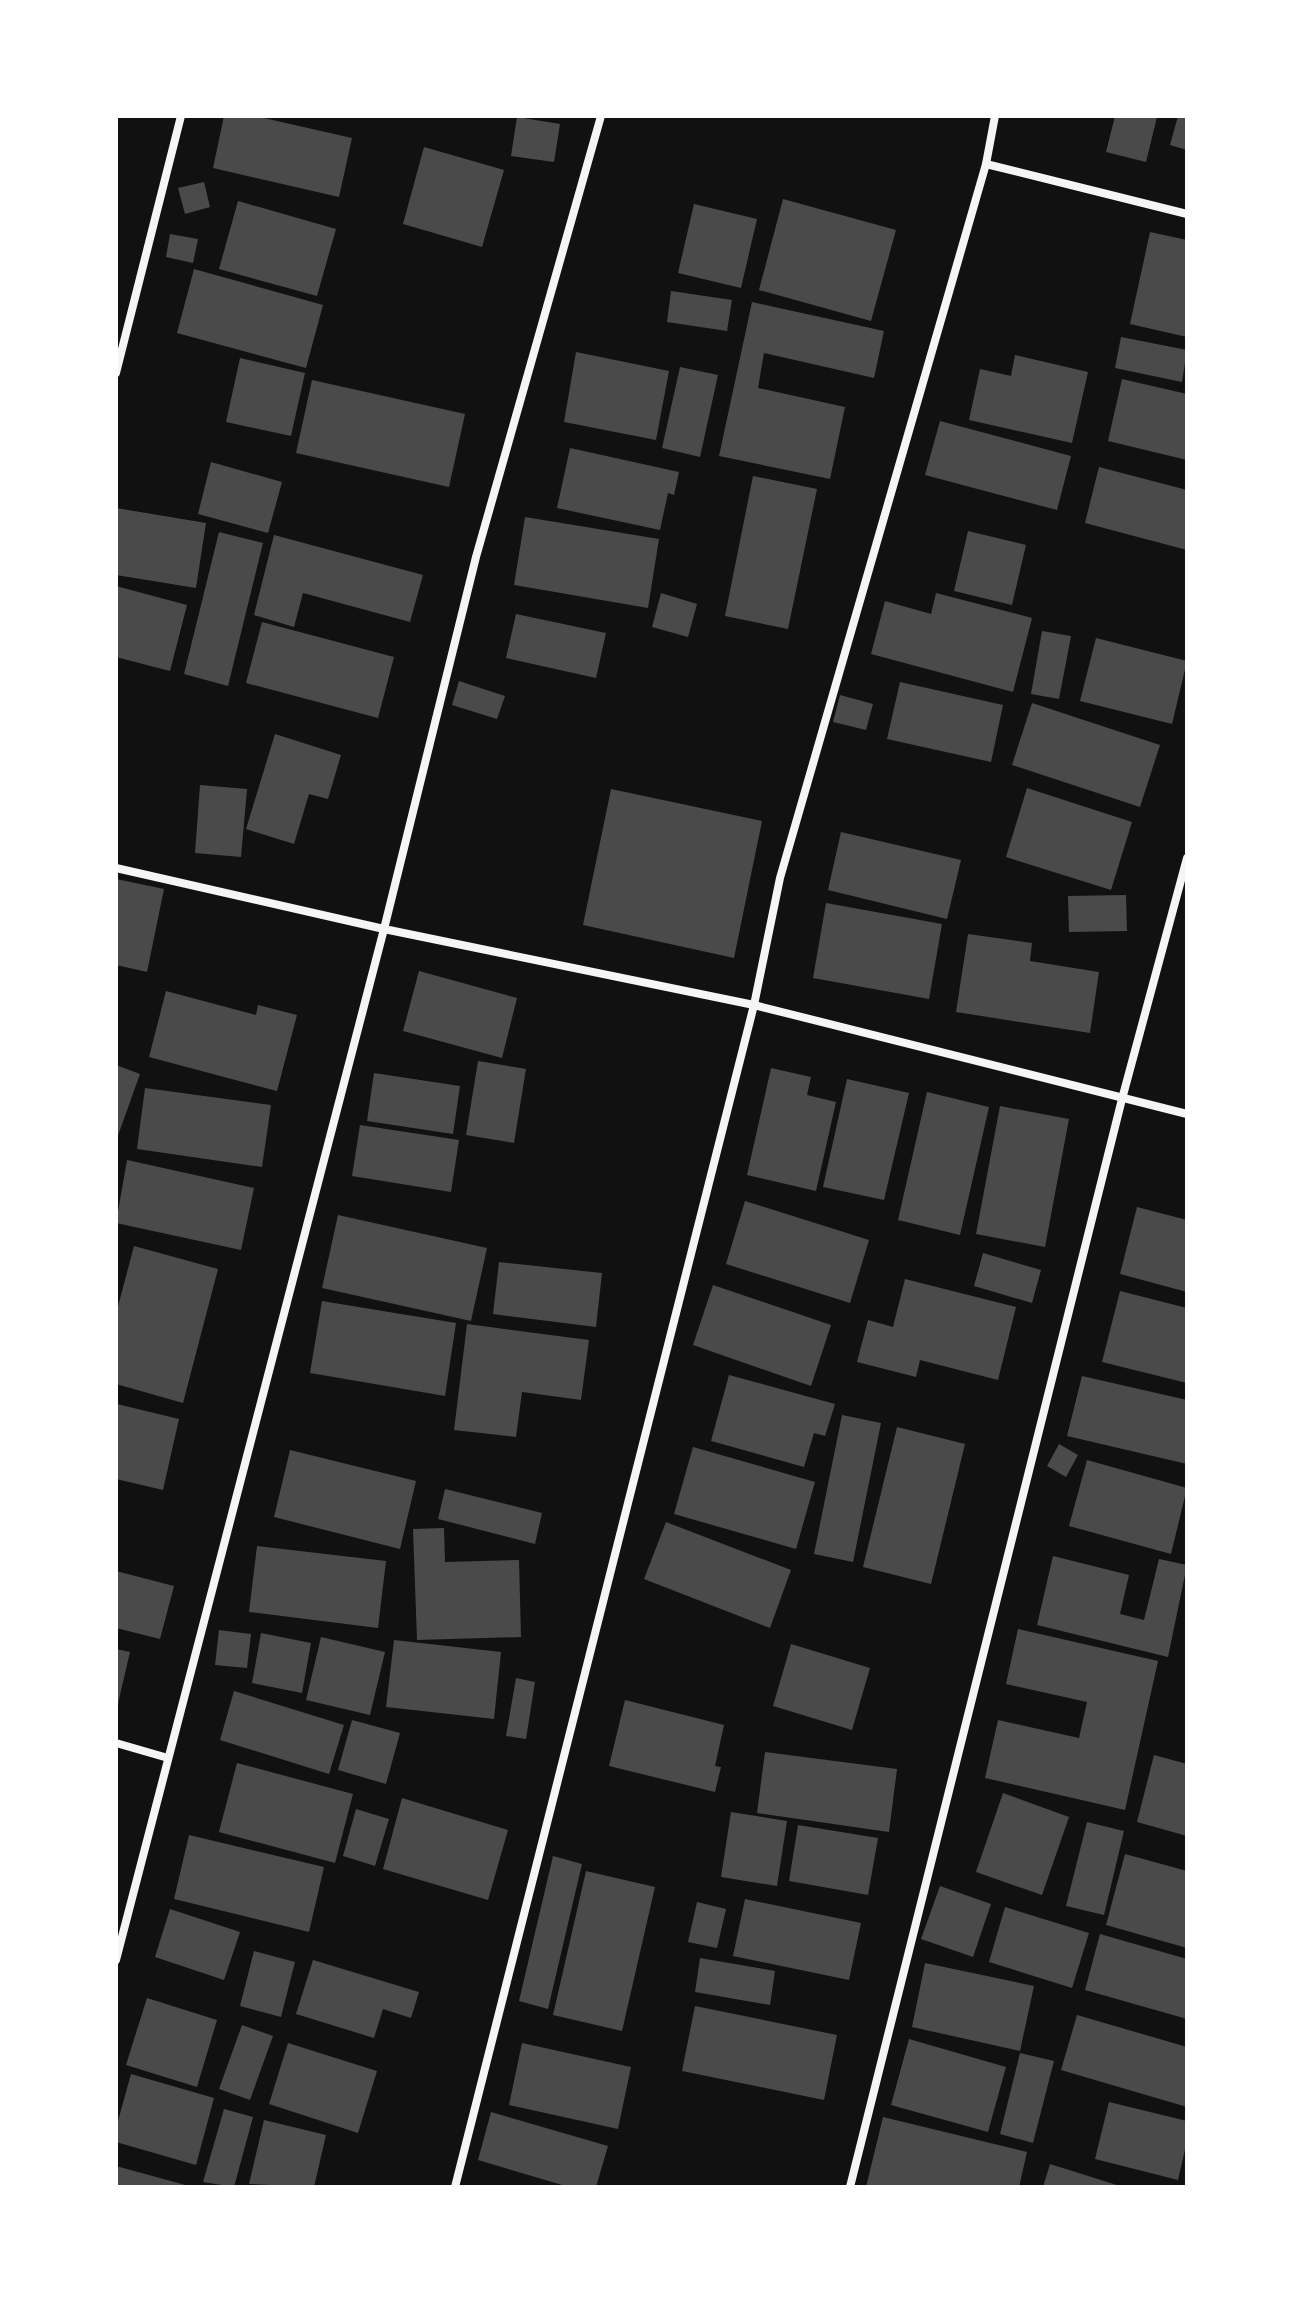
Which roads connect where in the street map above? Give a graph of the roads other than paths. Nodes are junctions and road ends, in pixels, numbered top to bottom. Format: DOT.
graph roads {
  1 [pos="181,116"];
  2 [pos="601,116"];
  3 [pos="995,116"];
  4 [pos="986,164"];
  5 [pos="1187,214"];
  6 [pos="116,373"];
  7 [pos="1187,858"];
  8 [pos="116,868"];
  9 [pos="384,929"];
  10 [pos="754,1005"];
  11 [pos="1122,1099"];
  12 [pos="1187,1114"];
  13 [pos="116,1743"];
  14 [pos="168,1758"];
  15 [pos="116,1960"];
  16 [pos="455,2187"];
  17 [pos="850,2187"];
  1 -- 6 [label="street"];
  2 -- 9 [label="street"];
  3 -- 4 [label="street"];
  4 -- 5 [label="street"];
  4 -- 10 [label="street"];
  7 -- 11 [label="street"];
  8 -- 9 [label="street"];
  9 -- 10 [label="street"];
  9 -- 14 [label="street"];
  10 -- 11 [label="street"];
  10 -- 16 [label="street"];
  11 -- 12 [label="street"];
  11 -- 17 [label="street"];
  13 -- 14 [label="street"];
  14 -- 15 [label="street"];
}
